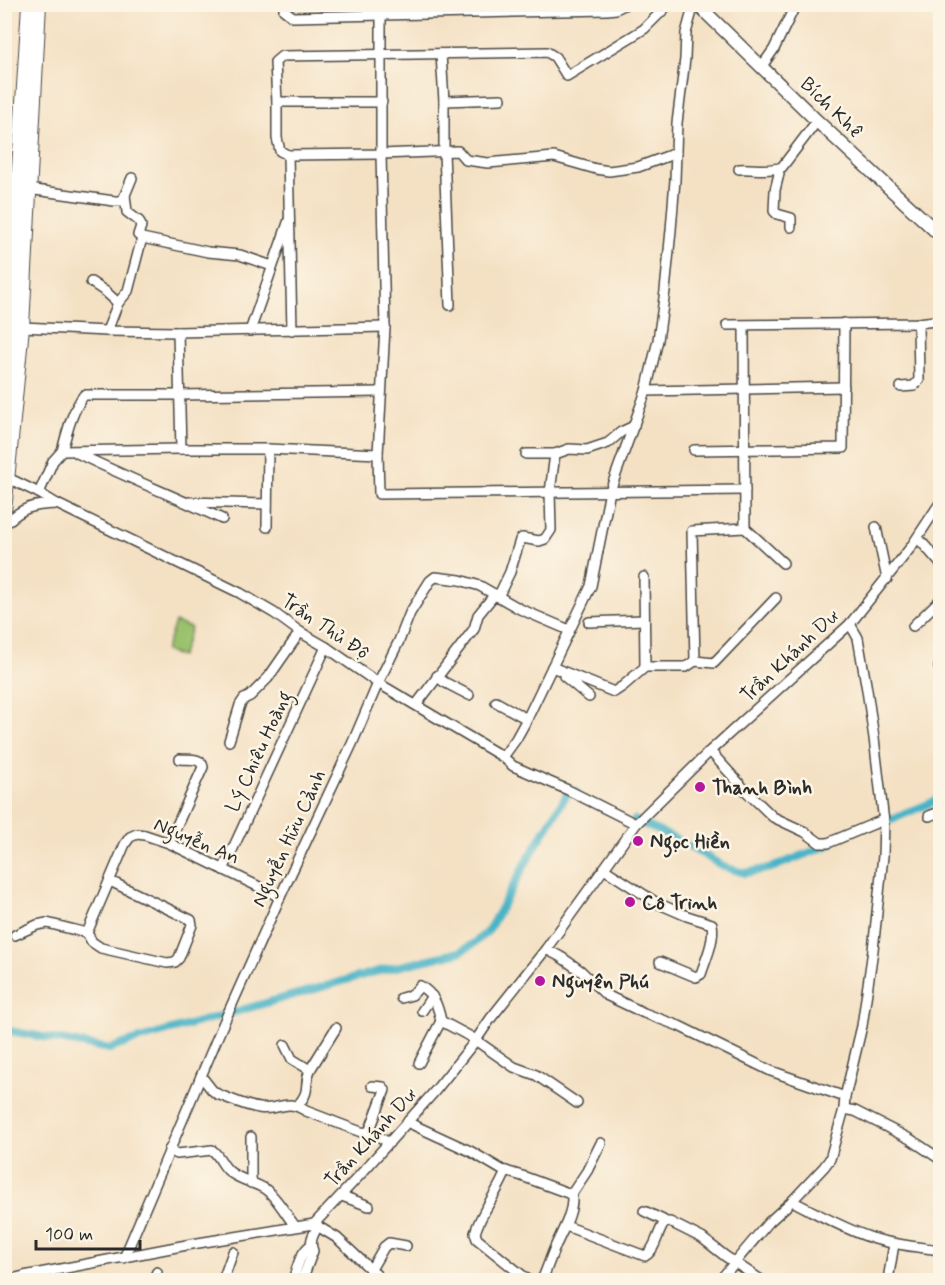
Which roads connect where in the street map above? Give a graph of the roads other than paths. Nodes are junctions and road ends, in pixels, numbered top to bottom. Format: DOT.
graph roads {
  1 [pos="10,4"];
  2 [pos="29,4"];
  3 [pos="39,4"];
  4 [pos="285,4"];
  5 [pos="626,4"];
  6 [pos="669,4"];
  7 [pos="696,4"];
  8 [pos="796,4"];
  9 [pos="4,7"];
  10 [pos="606,7"];
  11 [pos="381,10"];
  12 [pos="382,54"];
  13 [pos="441,54"];
  14 [pos="762,66"];
  15 [pos="501,99"];
  16 [pos="444,101"];
  17 [pos="277,102"];
  18 [pos="382,102"];
  19 [pos="817,121"];
  20 [pos="444,152"];
  21 [pos="676,153"];
  22 [pos="381,154"];
  23 [pos="288,155"];
  24 [pos="739,169"];
  25 [pos="777,169"];
  26 [pos="132,178"];
  27 [pos="28,189"];
  28 [pos="125,195"];
  29 [pos="291,215"];
  30 [pos="791,227"];
  31 [pos="940,235"];
  32 [pos="142,238"];
  33 [pos="272,266"];
  34 [pos="91,282"];
  35 [pos="118,303"];
  36 [pos="450,305"];
  37 [pos="935,321"];
  38 [pos="918,322"];
  39 [pos="844,323"];
  40 [pos="727,325"];
  41 [pos="744,326"];
  42 [pos="385,327"];
  43 [pos="292,330"];
  44 [pos="12,331"];
  45 [pos="107,331"];
  46 [pos="250,331"];
  47 [pos="178,332"];
  48 [pos="4,385"];
  49 [pos="844,387"];
  50 [pos="901,387"];
  51 [pos="744,388"];
  52 [pos="646,391"];
  53 [pos="381,392"];
  54 [pos="179,395"];
  55 [pos="634,426"];
  56 [pos="181,448"];
  57 [pos="268,449"];
  58 [pos="745,449"];
  59 [pos="116,450"];
  60 [pos="694,450"];
  61 [pos="62,451"];
  62 [pos="75,452"];
  63 [pos="378,454"];
  64 [pos="526,454"];
  65 [pos="555,454"];
  66 [pos="111,470"];
  67 [pos="8,478"];
  68 [pos="745,490"];
  69 [pos="610,491"];
  70 [pos="550,492"];
  71 [pos="39,493"];
  72 [pos="187,502"];
  73 [pos="940,503"];
  74 [pos="57,504"];
  75 [pos="267,504"];
  76 [pos="4,511"];
  77 [pos="222,519"];
  78 [pos="4,525"];
  79 [pos="267,527"];
  80 [pos="876,527"];
  81 [pos="745,528"];
  82 [pos="918,538"];
  83 [pos="783,563"];
  84 [pos="940,563"];
  85 [pos="644,578"];
  86 [pos="887,579"];
  87 [pos="496,596"];
  88 [pos="776,598"];
  89 [pos="940,600"];
  90 [pos="644,620"];
  91 [pos="589,622"];
  92 [pos="850,624"];
  93 [pos="913,626"];
  94 [pos="568,630"];
  95 [pos="300,632"];
  96 [pos="326,647"];
  97 [pos="695,661"];
  98 [pos="552,667"];
  99 [pos="645,667"];
  100 [pos="437,676"];
  101 [pos="378,683"];
  102 [pos="469,695"];
  103 [pos="589,697"];
  104 [pos="496,702"];
  105 [pos="416,705"];
  106 [pos="527,719"];
  107 [pos="229,741"];
  108 [pos="711,751"];
  109 [pos="503,757"];
  110 [pos="180,759"];
  111 [pos="940,812"];
  112 [pos="929,816"];
  113 [pos="639,822"];
  114 [pos="884,823"];
  115 [pos="168,843"];
  116 [pos="604,869"];
  117 [pos="223,870"];
  118 [pos="110,881"];
  119 [pos="280,897"];
  120 [pos="87,933"];
  121 [pos="15,935"];
  122 [pos="546,949"];
  123 [pos="660,962"];
  124 [pos="432,996"];
  125 [pos="401,998"];
  126 [pos="422,1011"];
  127 [pos="441,1022"];
  128 [pos="336,1028"];
  129 [pos="476,1040"];
  130 [pos="285,1045"];
  131 [pos="419,1063"];
  132 [pos="310,1070"];
  133 [pos="201,1076"];
  134 [pos="372,1086"];
  135 [pos="845,1097"];
  136 [pos="577,1103"];
  137 [pos="298,1106"];
  138 [pos="844,1109"];
  139 [pos="407,1122"];
  140 [pos="369,1132"];
  141 [pos="250,1137"];
  142 [pos="389,1143"];
  143 [pos="601,1143"];
  144 [pos="169,1150"];
  145 [pos="940,1159"];
  146 [pos="506,1171"];
  147 [pos="250,1183"];
  148 [pos="571,1195"];
  149 [pos="342,1196"];
  150 [pos="792,1201"];
  151 [pos="369,1206"];
  152 [pos="644,1211"];
  153 [pos="665,1222"];
  154 [pos="316,1225"];
  155 [pos="295,1226"];
  156 [pos="566,1226"];
  157 [pos="894,1244"];
  158 [pos="311,1245"];
  159 [pos="406,1246"];
  160 [pos="940,1250"];
  161 [pos="233,1252"];
  162 [pos="124,1258"];
  163 [pos="735,1263"];
  164 [pos="370,1271"];
  165 [pos="8,1281"];
  166 [pos="222,1281"];
  167 [pos="293,1281"];
  168 [pos="302,1281"];
  169 [pos="382,1281"];
  170 [pos="528,1281"];
  171 [pos="542,1281"];
  172 [pos="720,1281"];
  173 [pos="760,1281"];
  174 [pos="888,1281"];
  1 -- 9 [label="street"];
  2 -- 44 [label="highway"];
  3 -- 27 [label="highway"];
  4 -- 11 [label="street"];
  5 -- 10 [label="street"];
  6 -- 13 [label="street"];
  7 -- 14 [label="main road, Bích Khê"];
  7 -- 21 [label="street"];
  8 -- 14 [label="street"];
  10 -- 11 [label="street"];
  11 -- 12 [label="street"];
  12 -- 13 [label="street"];
  12 -- 17 [label="street"];
  12 -- 18 [label="street"];
  13 -- 16 [label="street"];
  14 -- 19 [label="main road, Bích Khê"];
  15 -- 16 [label="street"];
  16 -- 20 [label="street"];
  17 -- 18 [label="street"];
  17 -- 23 [label="street"];
  18 -- 22 [label="street"];
  19 -- 25 [label="street"];
  19 -- 31 [label="main road, Bích Khê"];
  20 -- 21 [label="street"];
  20 -- 22 [label="street"];
  20 -- 36 [label="street"];
  21 -- 52 [label="street"];
  22 -- 23 [label="street"];
  22 -- 42 [label="street"];
  23 -- 29 [label="street"];
  24 -- 25 [label="street"];
  25 -- 30 [label="street"];
  26 -- 28 [label="street"];
  27 -- 28 [label="street"];
  27 -- 44 [label="highway"];
  28 -- 32 [label="street"];
  29 -- 33 [label="street"];
  29 -- 43 [label="street"];
  32 -- 33 [label="street"];
  32 -- 35 [label="street"];
  33 -- 46 [label="street"];
  34 -- 35 [label="street"];
  35 -- 45 [label="street"];
  37 -- 38 [label="street"];
  38 -- 39 [label="street"];
  38 -- 50 [label="street"];
  39 -- 41 [label="street"];
  39 -- 49 [label="street"];
  40 -- 41 [label="street"];
  41 -- 51 [label="street"];
  42 -- 43 [label="street"];
  42 -- 53 [label="street"];
  43 -- 46 [label="street"];
  44 -- 45 [label="street"];
  44 -- 48 [label="highway"];
  44 -- 67 [label="highway"];
  45 -- 47 [label="street"];
  46 -- 47 [label="street"];
  47 -- 54 [label="street"];
  49 -- 51 [label="street"];
  49 -- 58 [label="street"];
  51 -- 52 [label="street"];
  51 -- 58 [label="street"];
  52 -- 55 [label="street"];
  53 -- 54 [label="street"];
  53 -- 63 [label="street"];
  54 -- 56 [label="street"];
  54 -- 61 [label="street"];
  55 -- 65 [label="street"];
  55 -- 69 [label="street"];
  56 -- 57 [label="street"];
  56 -- 59 [label="street"];
  57 -- 63 [label="street"];
  57 -- 75 [label="street"];
  58 -- 60 [label="street"];
  58 -- 68 [label="street"];
  59 -- 62 [label="street"];
  59 -- 66 [label="street"];
  61 -- 62 [label="street"];
  61 -- 71 [label="street"];
  62 -- 66 [label="street"];
  63 -- 70 [label="street"];
  64 -- 65 [label="street"];
  65 -- 70 [label="street"];
  66 -- 72 [label="street"];
  67 -- 71 [label="street, Trần Thủ Độ"];
  67 -- 76 [label="highway"];
  68 -- 69 [label="street"];
  68 -- 81 [label="street"];
  69 -- 70 [label="street"];
  69 -- 94 [label="street"];
  70 -- 87 [label="street"];
  71 -- 74 [label="street, Trần Thủ Độ"];
  72 -- 75 [label="street"];
  72 -- 77 [label="street"];
  73 -- 82 [label="street, Trần Khánh Dư"];
  74 -- 78 [label="street"];
  74 -- 95 [label="street, Trần Thủ Độ"];
  75 -- 79 [label="street"];
  80 -- 86 [label="street"];
  81 -- 83 [label="street"];
  81 -- 97 [label="street"];
  82 -- 84 [label="street"];
  82 -- 86 [label="street, Trần Khánh Dư"];
  85 -- 90 [label="street"];
  86 -- 92 [label="street, Trần Khánh Dư"];
  87 -- 94 [label="street"];
  87 -- 100 [label="street"];
  87 -- 101 [label="street, Nguyễn Hữu Cảnh"];
  88 -- 97 [label="street"];
  89 -- 93 [label="street"];
  90 -- 91 [label="street"];
  90 -- 99 [label="street"];
  92 -- 108 [label="street, Trần Khánh Dư"];
  92 -- 114 [label="street"];
  94 -- 98 [label="street"];
  95 -- 96 [label="street, Trần Thủ Độ"];
  95 -- 107 [label="street"];
  96 -- 101 [label="street, Trần Thủ Độ"];
  96 -- 117 [label="street, Lý Chiêu Hoàng"];
  97 -- 99 [label="street"];
  98 -- 99 [label="street"];
  98 -- 103 [label="street"];
  98 -- 106 [label="street"];
  100 -- 102 [label="street"];
  100 -- 105 [label="street"];
  101 -- 105 [label="street, Trần Thủ Độ"];
  101 -- 119 [label="street, Nguyễn Hữu Cảnh"];
  104 -- 106 [label="street"];
  105 -- 109 [label="street, Trần Thủ Độ"];
  106 -- 109 [label="street"];
  108 -- 113 [label="street, Trần Khánh Dư"];
  108 -- 114 [label="street"];
  109 -- 113 [label="street, Trần Thủ Độ"];
  110 -- 115 [label="street"];
  111 -- 112 [label="street"];
  113 -- 116 [label="street, Trần Khánh Dư"];
  114 -- 135 [label="street"];
  115 -- 117 [label="street, Nguyễn An"];
  115 -- 118 [label="street, Nguyễn An"];
  116 -- 122 [label="street, Trần Khánh Dư"];
  116 -- 123 [label="street"];
  117 -- 119 [label="street, Nguyễn An"];
  118 -- 120 [label="street, Nguyễn An"];
  118 -- 120 [label="street"];
  119 -- 133 [label="street, Nguyễn Hữu Cảnh"];
  120 -- 121 [label="street"];
  122 -- 129 [label="street, Trần Khánh Dư"];
  122 -- 135 [label="street"];
  124 -- 125 [label="street"];
  124 -- 126 [label="street"];
  124 -- 127 [label="street"];
  127 -- 129 [label="street"];
  127 -- 131 [label="street"];
  128 -- 132 [label="street"];
  129 -- 136 [label="street"];
  129 -- 139 [label="street, Trần Khánh Dư"];
  130 -- 132 [label="street"];
  132 -- 137 [label="street"];
  133 -- 137 [label="street"];
  133 -- 144 [label="street"];
  134 -- 140 [label="street"];
  135 -- 138 [label="street"];
  137 -- 140 [label="street"];
  138 -- 145 [label="street"];
  138 -- 150 [label="street"];
  139 -- 142 [label="street, Trần Khánh Dư"];
  139 -- 146 [label="street"];
  140 -- 142 [label="street"];
  141 -- 147 [label="street"];
  142 -- 149 [label="street, Trần Khánh Dư"];
  143 -- 148 [label="street"];
  144 -- 147 [label="street"];
  144 -- 162 [label="street"];
  146 -- 148 [label="street"];
  146 -- 170 [label="street"];
  147 -- 155 [label="street"];
  148 -- 156 [label="street"];
  149 -- 151 [label="street"];
  149 -- 154 [label="street, Trần Khánh Dư"];
  150 -- 157 [label="street"];
  150 -- 163 [label="street"];
  152 -- 153 [label="street"];
  153 -- 156 [label="street"];
  153 -- 163 [label="street"];
  154 -- 155 [label="street"];
  154 -- 158 [label="street"];
  154 -- 164 [label="street"];
  155 -- 162 [label="street"];
  156 -- 171 [label="street"];
  157 -- 160 [label="street"];
  157 -- 174 [label="street"];
  158 -- 167 [label="street"];
  158 -- 168 [label="street"];
  159 -- 164 [label="street"];
  161 -- 166 [label="street"];
  162 -- 165 [label="street"];
  163 -- 172 [label="street"];
  163 -- 173 [label="street"];
  164 -- 169 [label="street"];
}
